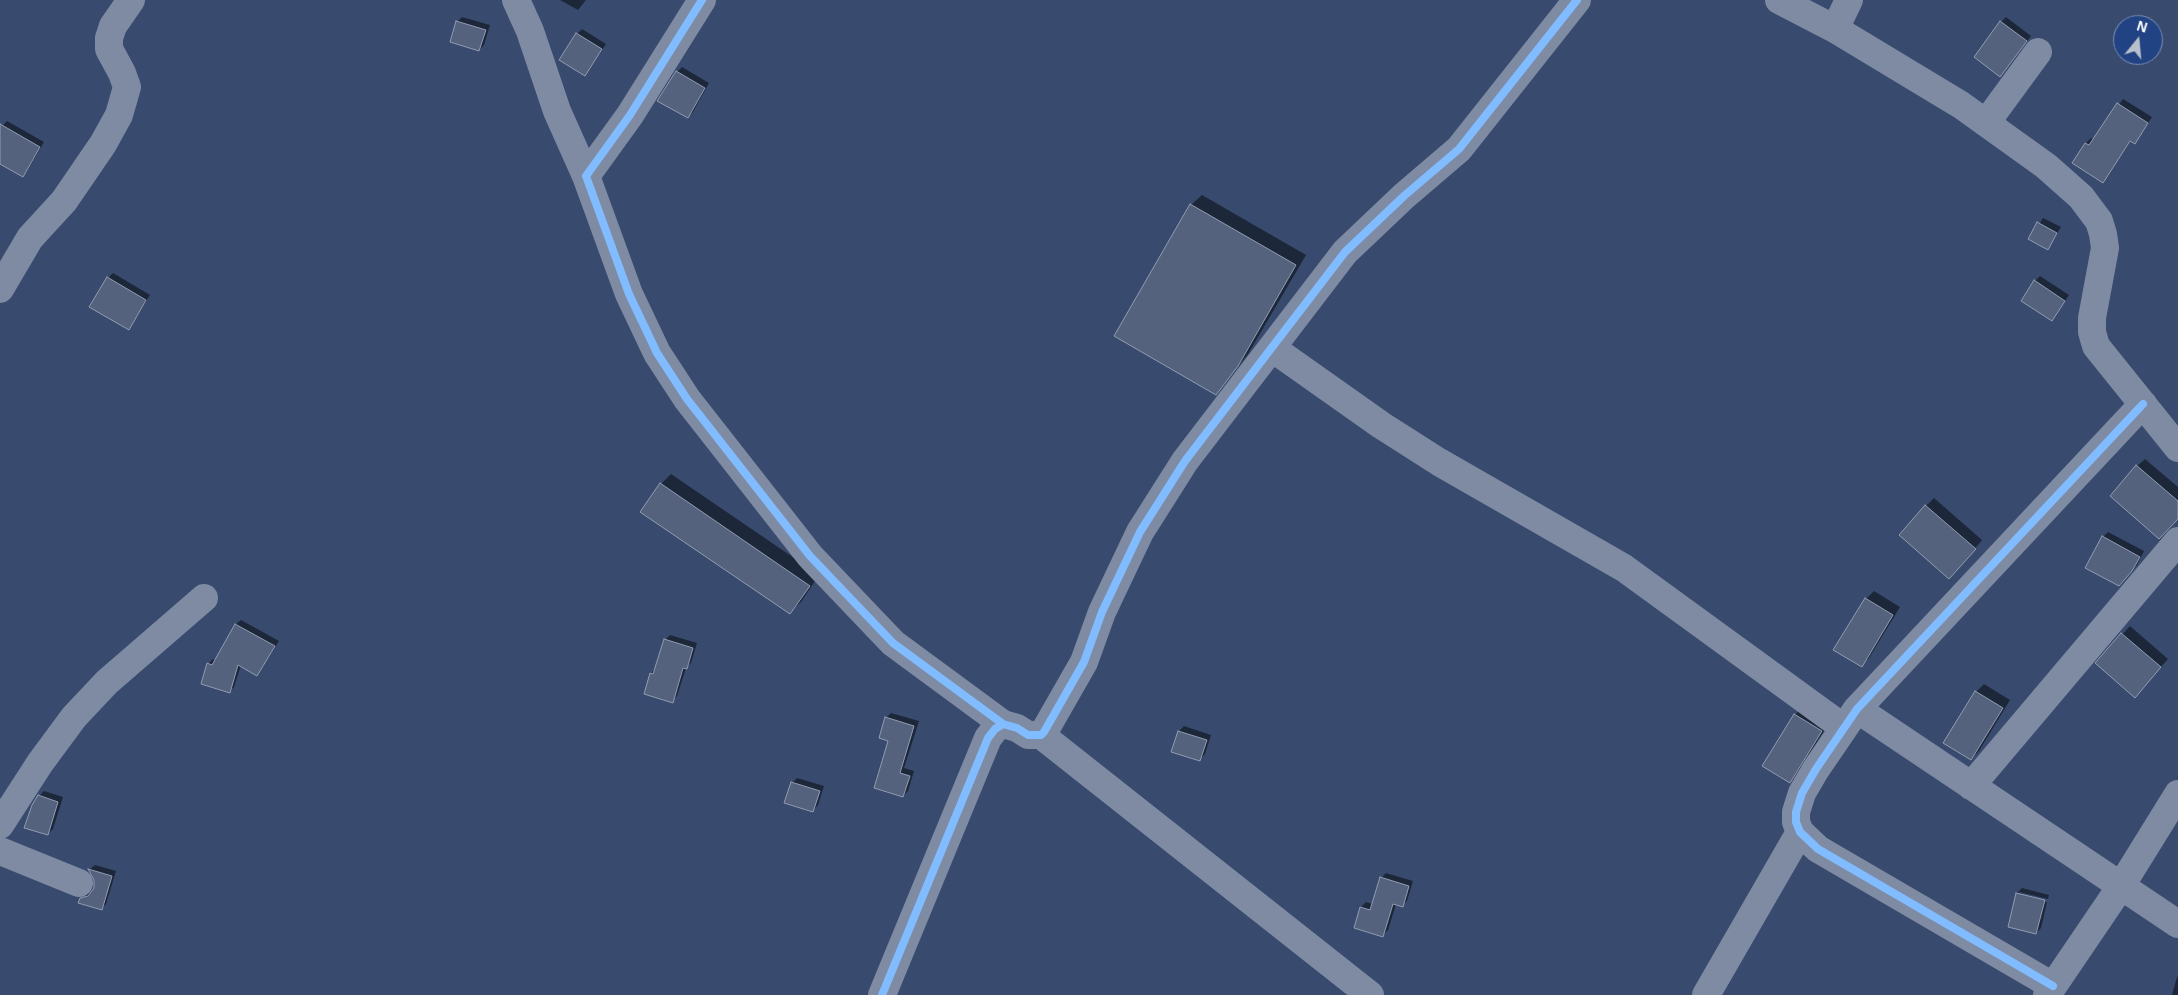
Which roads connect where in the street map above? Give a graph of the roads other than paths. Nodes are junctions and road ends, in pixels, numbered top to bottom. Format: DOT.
graph roads {
  1 [pos="131,0"];
  2 [pos="516,0"];
  3 [pos="702,0"];
  4 [pos="1577,0"];
  5 [pos="1779,0"];
  6 [pos="1849,0"];
  7 [pos="1835,29"];
  8 [pos="2038,52"];
  9 [pos="1986,123"];
  10 [pos="586,176"];
  11 [pos="0,289"];
  12 [pos="1272,348"];
  13 [pos="2143,404"];
  14 [pos="2178,448"];
  15 [pos="2178,541"];
  16 [pos="204,598"];
  17 [pos="1851,718"];
  18 [pos="1003,724"];
  19 [pos="1041,735"];
  20 [pos="1971,786"];
  21 [pos="2178,794"];
  22 [pos="0,824"];
  23 [pos="1800,832"];
  24 [pos="0,851"];
  25 [pos="79,883"];
  26 [pos="2121,886"];
  27 [pos="2178,924"];
  28 [pos="2050,991"];
  29 [pos="882,995"];
  30 [pos="1370,995"];
  31 [pos="1706,995"];
  1 -- 11 [label="street"];
  2 -- 10 [label="street"];
  3 -- 10 [label="street"];
  4 -- 12 [label="street"];
  5 -- 7 [label="street"];
  6 -- 7 [label="street"];
  7 -- 9 [label="street"];
  8 -- 9 [label="street"];
  9 -- 13 [label="street"];
  10 -- 18 [label="street"];
  12 -- 17 [label="street"];
  12 -- 19 [label="street"];
  13 -- 14 [label="street"];
  13 -- 17 [label="street"];
  15 -- 20 [label="street"];
  16 -- 22 [label="street"];
  17 -- 20 [label="street"];
  17 -- 23 [label="street"];
  18 -- 19 [label="street"];
  18 -- 29 [label="street"];
  19 -- 30 [label="street"];
  20 -- 26 [label="street"];
  21 -- 26 [label="street"];
  23 -- 28 [label="street"];
  23 -- 31 [label="street"];
  24 -- 25 [label="street"];
  26 -- 27 [label="street"];
  26 -- 28 [label="street"];
}
